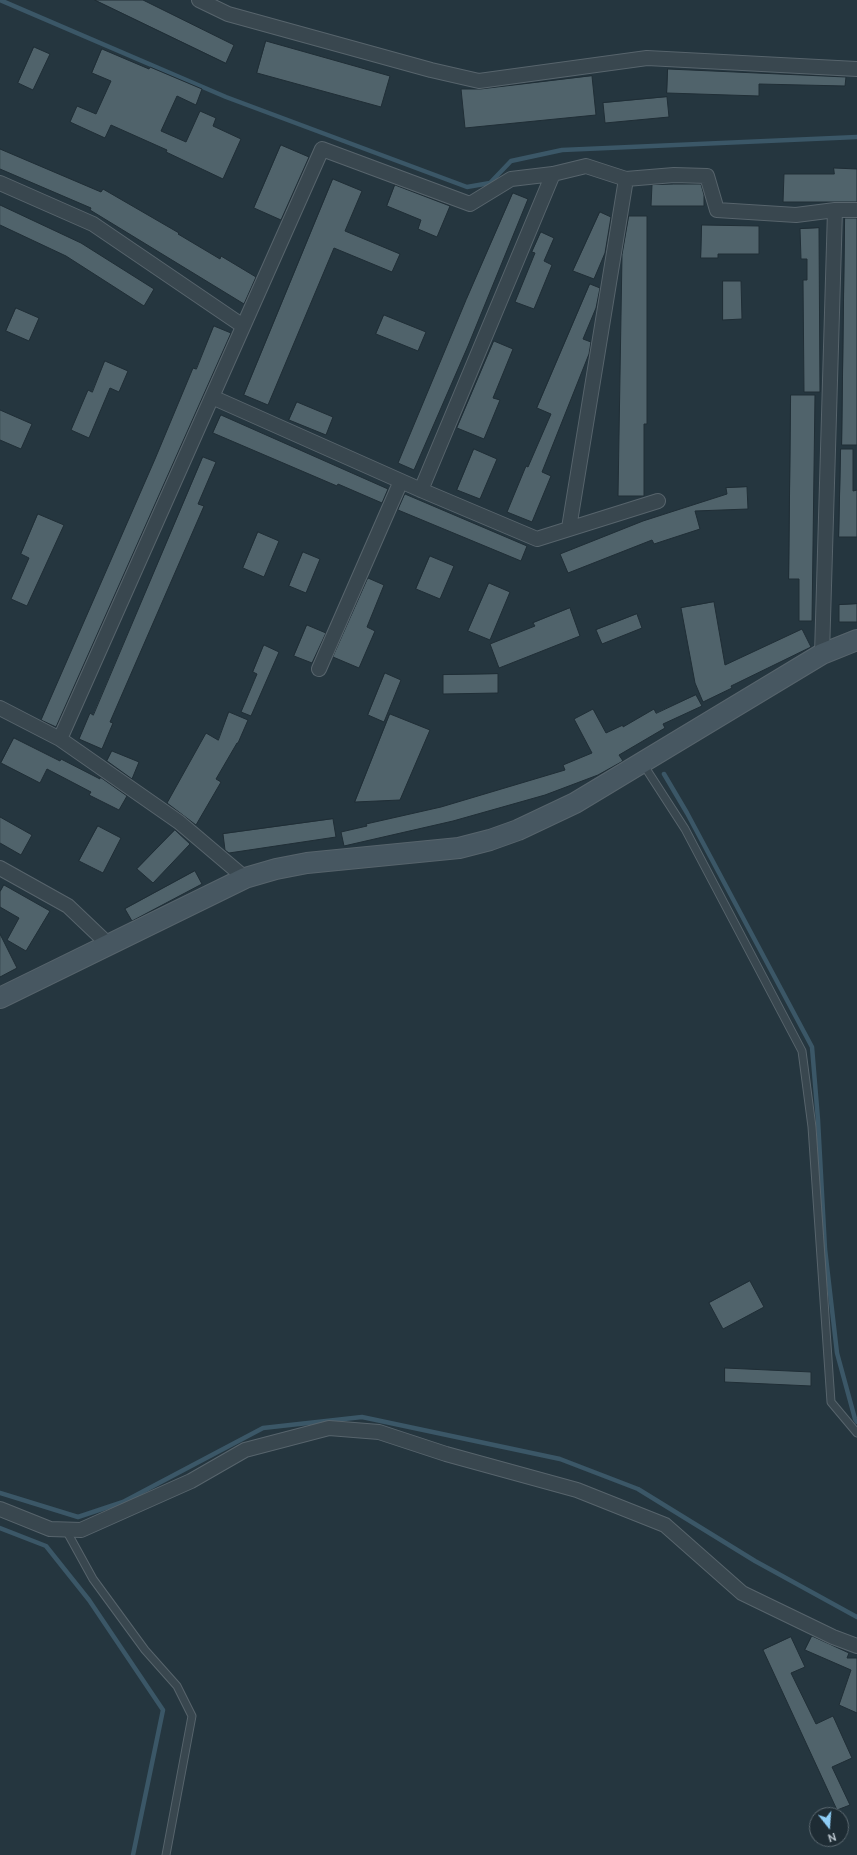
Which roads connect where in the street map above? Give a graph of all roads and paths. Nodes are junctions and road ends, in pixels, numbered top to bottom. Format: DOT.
graph roads {
  1 [pos="199,0"];
  2 [pos="857,69"];
  3 [pos="553,174"];
  4 [pos="626,179"];
  5 [pos="0,184"];
  6 [pos="835,210"];
  7 [pos="857,210"];
  8 [pos="243,326"];
  9 [pos="212,397"];
  10 [pos="401,481"];
  11 [pos="421,490"];
  12 [pos="658,501"];
  13 [pos="569,528"];
  14 [pos="857,640"];
  15 [pos="822,654"];
  16 [pos="319,669"];
  17 [pos="0,708"];
  18 [pos="60,739"];
  19 [pos="643,764"];
  20 [pos="0,868"];
  21 [pos="245,878"];
  22 [pos="109,945"];
  23 [pos="0,998"];
  24 [pos="857,1434"];
  25 [pos="0,1509"];
  26 [pos="66,1530"];
  27 [pos="857,1646"];
  28 [pos="166,1855"];
  1 -- 2 [label="street"];
  3 -- 4 [label="street"];
  3 -- 8 [label="street"];
  3 -- 11 [label="street"];
  4 -- 6 [label="street"];
  4 -- 13 [label="street"];
  5 -- 8 [label="street"];
  6 -- 7 [label="street"];
  6 -- 15 [label="street"];
  8 -- 9 [label="street"];
  9 -- 10 [label="street"];
  9 -- 18 [label="street"];
  10 -- 11 [label="street"];
  10 -- 16 [label="street"];
  11 -- 13 [label="street"];
  12 -- 13 [label="street"];
  14 -- 15 [label="street"];
  15 -- 19 [label="street"];
  17 -- 18 [label="street"];
  18 -- 21 [label="street"];
  19 -- 21 [label="street"];
  19 -- 24 [label="lane"];
  20 -- 22 [label="street"];
  21 -- 22 [label="street"];
  22 -- 23 [label="street"];
  25 -- 26 [label="street"];
  26 -- 27 [label="street"];
  26 -- 28 [label="lane"];
}
